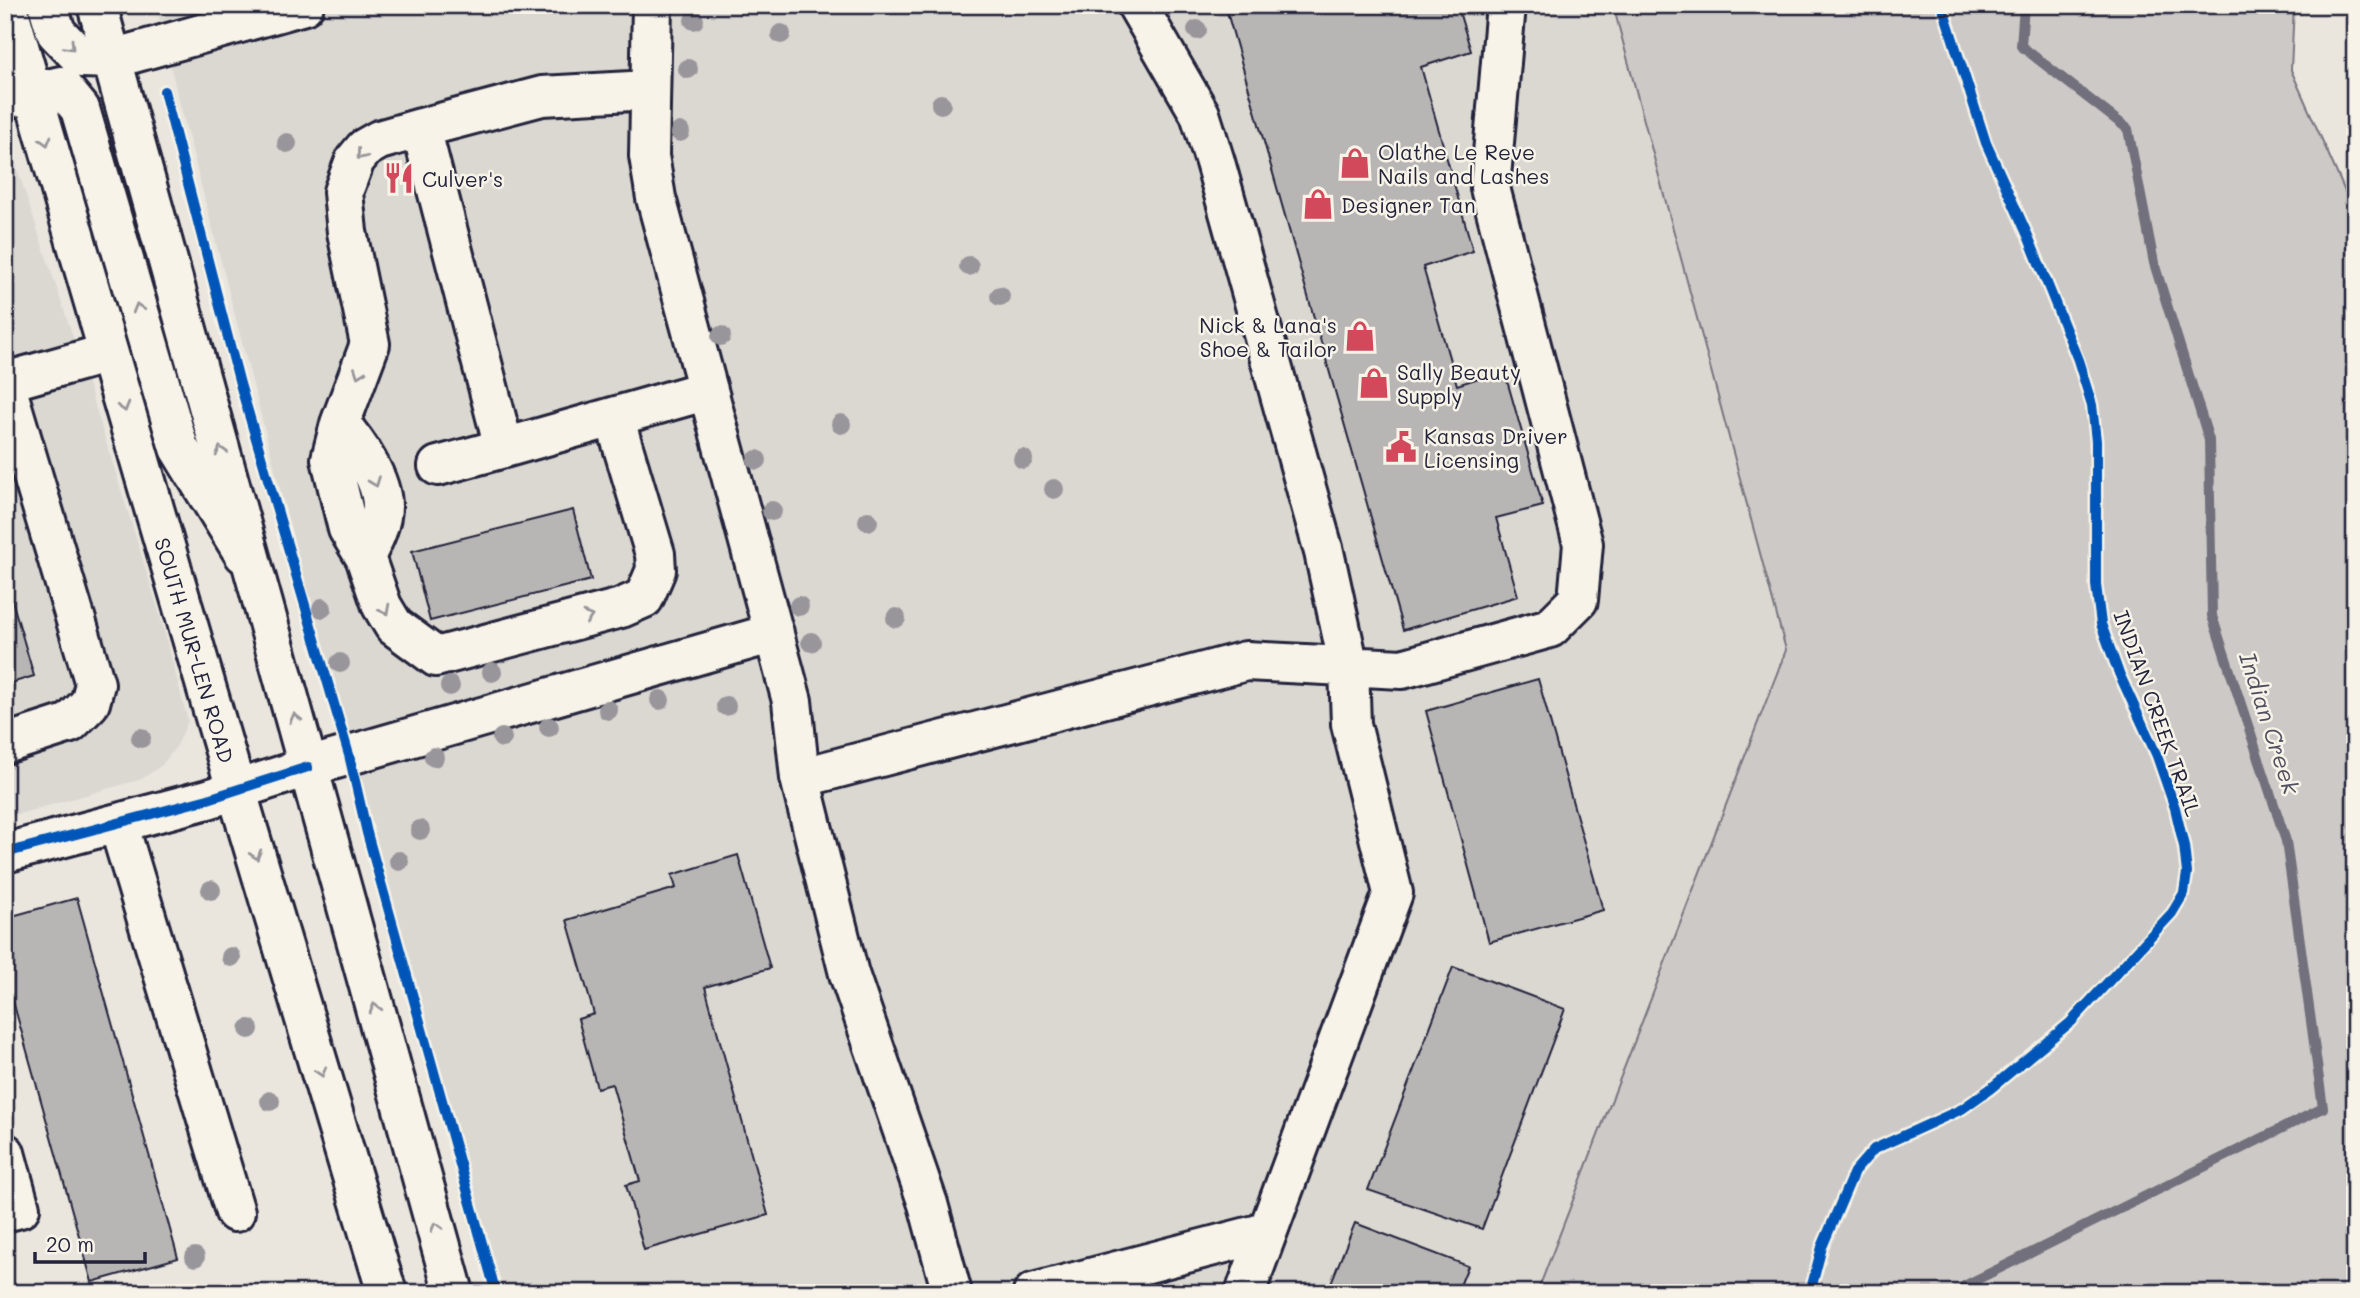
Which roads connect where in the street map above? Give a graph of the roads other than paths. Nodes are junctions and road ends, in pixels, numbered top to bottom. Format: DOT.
graph roads {
  1 [pos="6,5"];
  2 [pos="48,5"];
  3 [pos="97,5"];
  4 [pos="304,5"];
  5 [pos="652,5"];
  6 [pos="1137,5"];
  7 [pos="1506,5"];
  8 [pos="112,59"];
  9 [pos="649,90"];
  10 [pos="18,95"];
  11 [pos="421,128"];
  12 [pos="108,354"];
  13 [pos="5,382"];
  14 [pos="708,390"];
  15 [pos="614,417"];
  16 [pos="504,448"];
  17 [pos="438,466"];
  18 [pos="254,570"];
  19 [pos="774,633"];
  20 [pos="1349,667"];
  21 [pos="5,744"];
  22 [pos="308,766"];
  23 [pos="800,778"];
  24 [pos="236,789"];
  25 [pos="118,823"];
  26 [pos="5,853"];
  27 [pos="5,1153"];
  28 [pos="5,1212"];
  29 [pos="235,1212"];
  30 [pos="1267,1232"];
  31 [pos="387,1293"];
  32 [pos="454,1293"];
  33 [pos="952,1293"];
  34 [pos="1033,1293"];
  35 [pos="1245,1293"];
  1 -- 10 [label="main road, SOUTH MUR-LEN ROAD"];
  2 -- 8 [label="main road, one-way"];
  3 -- 8 [label="main road"];
  4 -- 8 [label="main road"];
  5 -- 9 [label="main road"];
  6 -- 20 [label="main road"];
  7 -- 20 [label="main road"];
  18 -- 8 [label="main road, one-way"];
  9 -- 11 [label="main road"];
  9 -- 14 [label="main road"];
  10 -- 12 [label="main road, SOUTH MUR-LEN ROAD, one-way"];
  18 -- 10 [label="main road, one-way"];
  11 -- 15 [label="main road, one-way"];
  11 -- 16 [label="main road"];
  12 -- 13 [label="main road"];
  12 -- 24 [label="main road, SOUTH MUR-LEN ROAD, one-way"];
  13 -- 21 [label="main road"];
  14 -- 15 [label="main road"];
  14 -- 19 [label="main road"];
  15 -- 16 [label="main road"];
  16 -- 17 [label="main road"];
  22 -- 18 [label="main road, one-way"];
  19 -- 22 [label="main road"];
  19 -- 23 [label="main road"];
  20 -- 23 [label="main road"];
  20 -- 30 [label="main road"];
  22 -- 24 [label="main road"];
  32 -- 22 [label="main road, one-way"];
  23 -- 33 [label="main road"];
  24 -- 25 [label="main road"];
  24 -- 31 [label="main road, SOUTH MUR-LEN ROAD, one-way"];
  25 -- 26 [label="main road"];
  25 -- 29 [label="main road"];
  27 -- 28 [label="main road"];
  30 -- 34 [label="main road"];
  30 -- 35 [label="main road"];
}
